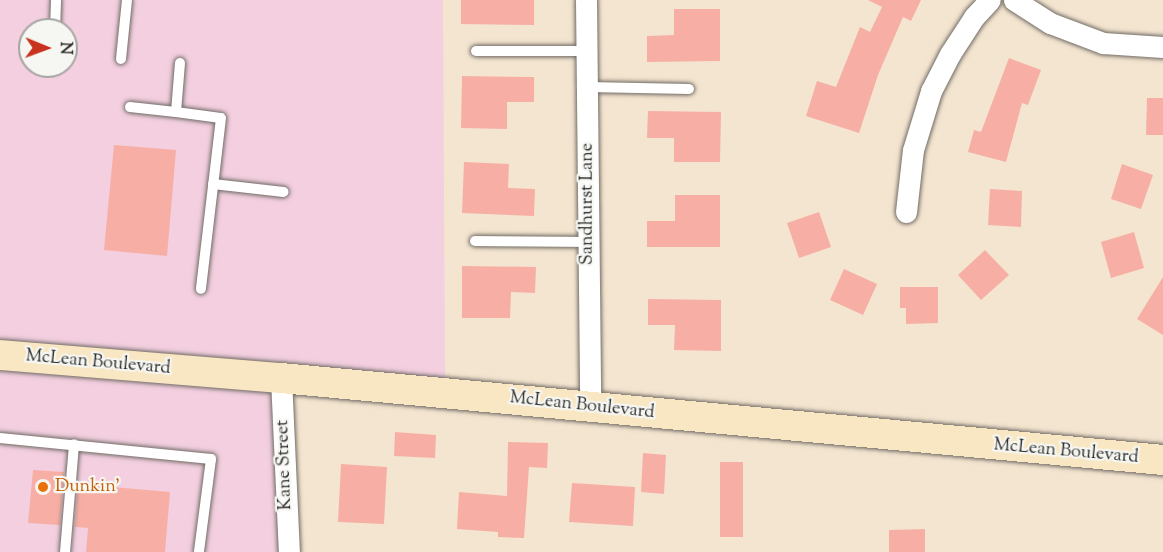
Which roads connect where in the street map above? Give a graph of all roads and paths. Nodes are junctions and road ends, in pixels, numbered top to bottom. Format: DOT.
graph roads {
  1 [pos="56,0"];
  2 [pos="127,0"];
  3 [pos="586,0"];
  4 [pos="990,0"];
  5 [pos="1014,0"];
  6 [pos="55,18"];
  7 [pos="1163,47"];
  8 [pos="476,51"];
  9 [pos="587,51"];
  10 [pos="121,59"];
  11 [pos="180,63"];
  12 [pos="587,87"];
  13 [pos="689,89"];
  14 [pos="130,107"];
  15 [pos="176,112"];
  16 [pos="213,184"];
  17 [pos="284,192"];
  18 [pos="906,212"];
  19 [pos="475,242"];
  20 [pos="588,242"];
  21 [pos="201,289"];
  22 [pos="0,355"];
  23 [pos="281,378"];
  24 [pos="590,407"];
  25 [pos="0,438"];
  26 [pos="75,444"];
  27 [pos="1163,460"];
  28 [pos="65,552"];
  29 [pos="199,552"];
  30 [pos="288,552"];
  1 -- 6 [label="lane"];
  2 -- 10 [label="lane"];
  3 -- 9 [label="street, Sandhurst Lane"];
  4 -- 18 [label="street"];
  5 -- 7 [label="street"];
  8 -- 9 [label="lane"];
  9 -- 12 [label="street, Sandhurst Lane"];
  11 -- 15 [label="lane"];
  12 -- 13 [label="lane"];
  12 -- 20 [label="street, Sandhurst Lane"];
  14 -- 15 [label="lane"];
  15 -- 16 [label="lane"];
  16 -- 17 [label="lane"];
  16 -- 21 [label="lane"];
  19 -- 20 [label="lane"];
  20 -- 24 [label="street, Sandhurst Lane"];
  22 -- 23 [label="main road, McLean Boulevard"];
  23 -- 24 [label="main road, McLean Boulevard"];
  23 -- 30 [label="street, Kane Street"];
  24 -- 27 [label="main road, McLean Boulevard"];
  25 -- 26 [label="lane"];
  26 -- 28 [label="lane"];
  26 -- 29 [label="lane"];
}
